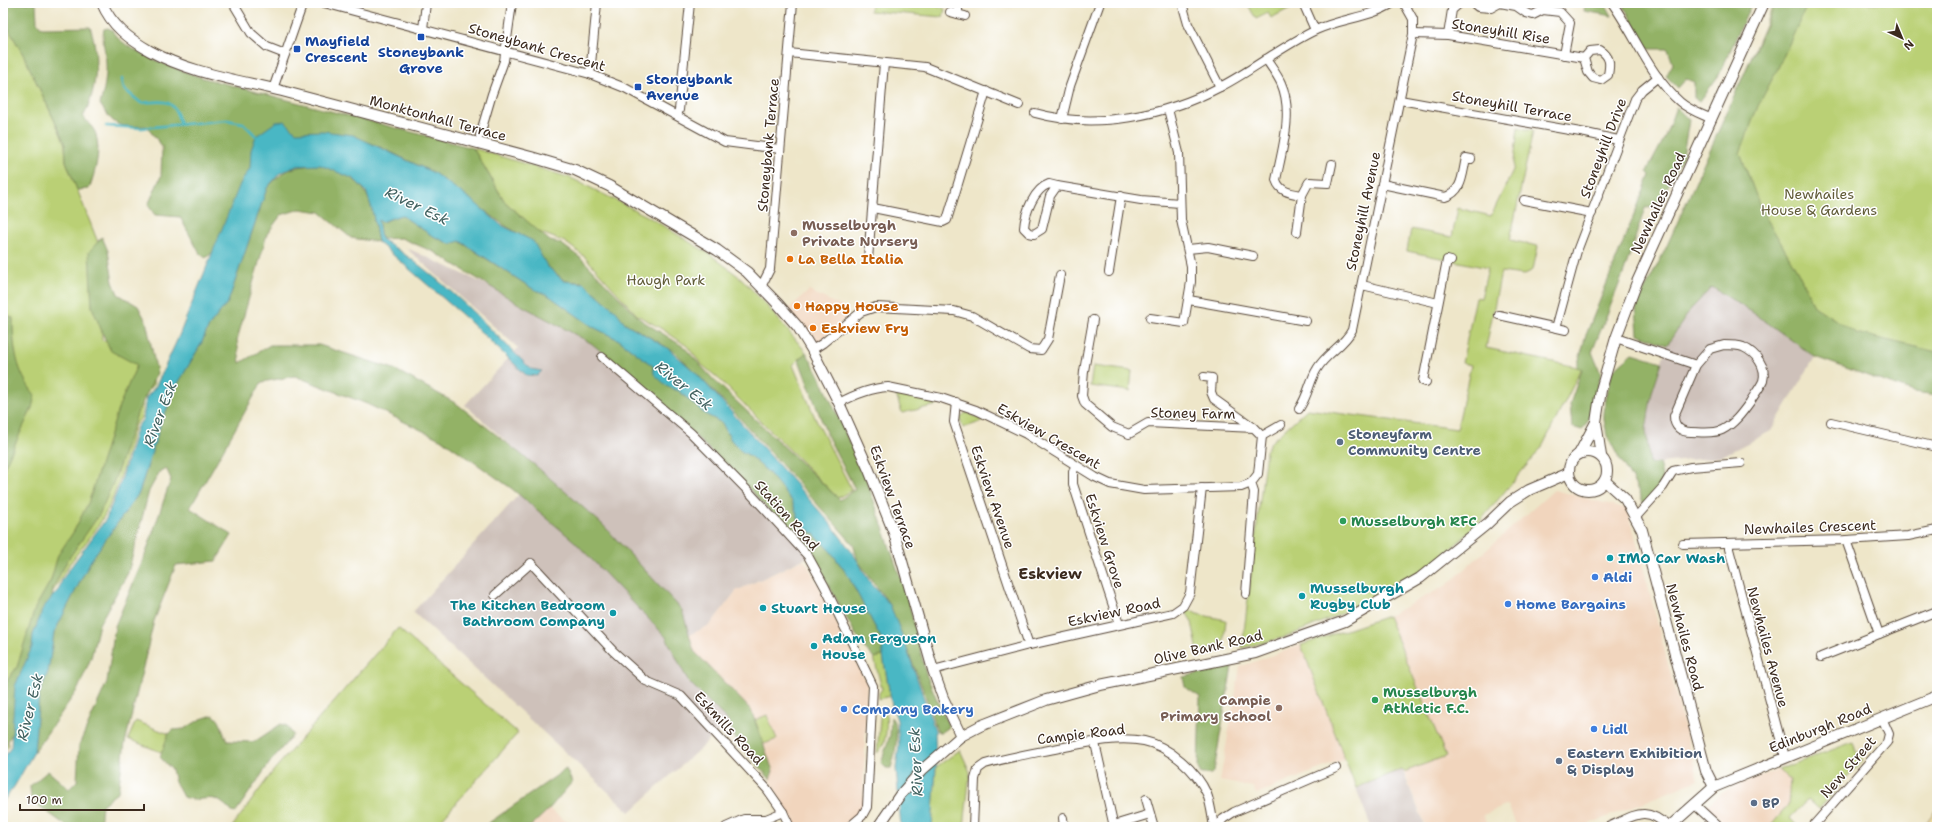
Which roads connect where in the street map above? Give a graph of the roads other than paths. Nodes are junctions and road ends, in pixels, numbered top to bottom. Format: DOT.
graph roads {
  1 [pos="102,3"];
  2 [pos="233,3"];
  3 [pos="303,3"];
  4 [pos="324,3"];
  5 [pos="426,3"];
  6 [pos="512,3"];
  7 [pos="597,3"];
  8 [pos="690,3"];
  9 [pos="793,3"];
  10 [pos="958,3"];
  11 [pos="1100,3"];
  12 [pos="1182,3"];
  13 [pos="1303,3"];
  14 [pos="1393,3"];
  15 [pos="1404,3"];
  16 [pos="1460,3"];
  17 [pos="1473,3"];
  18 [pos="1612,3"];
  19 [pos="1764,3"];
  20 [pos="957,14"];
  21 [pos="423,29"];
  22 [pos="1315,30"];
  23 [pos="1413,34"];
  24 [pos="1448,34"];
  25 [pos="506,50"];
  26 [pos="789,53"];
  27 [pos="285,54"];
  28 [pos="1564,55"];
  29 [pos="1584,58"];
  30 [pos="1266,59"];
  31 [pos="884,63"];
  32 [pos="590,74"];
  33 [pos="1658,77"];
  34 [pos="1220,87"];
  35 [pos="273,89"];
  36 [pos="986,91"];
  37 [pos="1400,100"];
  38 [pos="1019,105"];
  39 [pos="1168,109"];
  40 [pos="1034,114"];
  41 [pos="677,115"];
  42 [pos="1712,118"];
  43 [pos="1062,119"];
  44 [pos="480,135"];
  45 [pos="1618,140"];
  46 [pos="780,149"];
  47 [pos="1472,160"];
  48 [pos="1332,164"];
  49 [pos="1382,184"];
  50 [pos="1057,186"];
  51 [pos="1302,195"];
  52 [pos="1121,196"];
  53 [pos="1524,200"];
  54 [pos="1180,203"];
  55 [pos="873,208"];
  56 [pos="1592,213"];
  57 [pos="1297,232"];
  58 [pos="1188,249"];
  59 [pos="1253,256"];
  60 [pos="868,260"];
  61 [pos="1451,261"];
  62 [pos="1109,272"];
  63 [pos="1060,275"];
  64 [pos="1362,285"];
  65 [pos="761,287"];
  66 [pos="1188,300"];
  67 [pos="1438,303"];
  68 [pos="1498,315"];
  69 [pos="1150,318"];
  70 [pos="1093,320"];
  71 [pos="1306,321"];
  72 [pos="1556,328"];
  73 [pos="1566,330"];
  74 [pos="1616,338"];
  75 [pos="812,350"];
  76 [pos="602,357"];
  77 [pos="1696,365"];
  78 [pos="1204,377"];
  79 [pos="1426,382"];
  80 [pos="956,402"];
  81 [pos="839,403"];
  82 [pos="1298,409"];
  83 [pos="1596,422"];
  84 [pos="1831,422"];
  85 [pos="1281,425"];
  86 [pos="1254,428"];
  87 [pos="1262,436"];
  88 [pos="1937,447"];
  89 [pos="1579,454"];
  90 [pos="1601,456"];
  91 [pos="1741,462"];
  92 [pos="1075,466"];
  93 [pos="1569,473"];
  94 [pos="1605,481"];
  95 [pos="1251,483"];
  96 [pos="1202,488"];
  97 [pos="1636,517"];
  98 [pos="1937,530"];
  99 [pos="1846,540"];
  100 [pos="1729,543"];
  101 [pos="1683,544"];
  102 [pos="1246,594"];
  103 [pos="495,595"];
  104 [pos="1937,611"];
  105 [pos="1119,624"];
  106 [pos="1879,634"];
  107 [pos="1029,645"];
  108 [pos="1821,657"];
  109 [pos="933,670"];
  110 [pos="1937,696"];
  111 [pos="1882,718"];
  112 [pos="961,736"];
  113 [pos="1094,742"];
  114 [pos="1785,757"];
  115 [pos="1336,768"];
  116 [pos="1714,787"];
  117 [pos="1146,799"];
  118 [pos="1694,804"];
  119 [pos="783,812"];
  120 [pos="1150,814"];
  121 [pos="1063,818"];
  122 [pos="1114,826"];
  123 [pos="726,827"];
  124 [pos="790,827"];
  125 [pos="849,827"];
  126 [pos="878,827"];
  127 [pos="973,827"];
  128 [pos="1064,827"];
  129 [pos="1154,827"];
  130 [pos="1215,827"];
  131 [pos="1608,827"];
  132 [pos="1669,827"];
  133 [pos="1719,827"];
  134 [pos="1812,827"];
  1 -- 35 [label="main road, Monktonhall Terrace"];
  2 -- 27 [label="street"];
  3 -- 27 [label="street"];
  4 -- 21 [label="street, Stoneybank Crescent"];
  5 -- 21 [label="street"];
  6 -- 25 [label="street"];
  7 -- 32 [label="street"];
  8 -- 41 [label="street"];
  9 -- 26 [label="street, Stoneybank Terrace"];
  10 -- 20 [label="street"];
  11 -- 43 [label="street"];
  12 -- 34 [label="street"];
  13 -- 22 [label="street"];
  14 -- 22 [label="street"];
  15 -- 23 [label="street, Stoneyhill Avenue"];
  16 -- 24 [label="street"];
  17 -- 28 [label="street"];
  18 -- 33 [label="street"];
  19 -- 42 [label="main road, Newhailes Road"];
  21 -- 25 [label="street, Stoneybank Crescent"];
  22 -- 30 [label="street"];
  23 -- 24 [label="street, Stoneyhill Rise"];
  23 -- 37 [label="street, Stoneyhill Avenue"];
  24 -- 28 [label="street, Stoneyhill Rise"];
  25 -- 32 [label="street, Stoneybank Crescent"];
  25 -- 44 [label="street"];
  26 -- 31 [label="street"];
  26 -- 46 [label="street, Stoneybank Terrace"];
  27 -- 35 [label="street"];
  28 -- 29 [label="street, Stoneyhill Rise"];
  30 -- 34 [label="street"];
  30 -- 51 [label="street"];
  31 -- 36 [label="street"];
  31 -- 55 [label="street"];
  32 -- 41 [label="street, Stoneybank Crescent"];
  33 -- 42 [label="street"];
  33 -- 45 [label="street, Stoneyhill Drive"];
  34 -- 39 [label="street"];
  35 -- 65 [label="main road, Monktonhall Terrace"];
  36 -- 38 [label="street"];
  36 -- 55 [label="street"];
  37 -- 45 [label="street, Stoneyhill Terrace"];
  37 -- 49 [label="street, Stoneyhill Avenue"];
  39 -- 43 [label="street"];
  39 -- 54 [label="street"];
  40 -- 43 [label="street"];
  41 -- 46 [label="street, Stoneybank Crescent"];
  42 -- 74 [label="main road, Newhailes Road"];
  45 -- 56 [label="street, Stoneyhill Drive"];
  46 -- 65 [label="street, Stoneybank Terrace"];
  47 -- 49 [label="street"];
  48 -- 51 [label="street"];
  49 -- 64 [label="street, Stoneyhill Avenue"];
  50 -- 50 [label="street"];
  50 -- 52 [label="street"];
  51 -- 57 [label="street"];
  52 -- 54 [label="street"];
  52 -- 62 [label="street"];
  53 -- 56 [label="street, Stoneyhill Drive"];
  54 -- 58 [label="street"];
  55 -- 60 [label="street"];
  56 -- 72 [label="street, Stoneyhill Drive"];
  58 -- 59 [label="street"];
  58 -- 66 [label="street"];
  61 -- 67 [label="street"];
  63 -- 75 [label="street"];
  64 -- 67 [label="street"];
  64 -- 82 [label="street, Stoneyhill Avenue"];
  65 -- 75 [label="main road, Eskview Terrace"];
  66 -- 69 [label="street"];
  66 -- 71 [label="street"];
  67 -- 79 [label="street"];
  68 -- 72 [label="street"];
  70 -- 86 [label="street, Stoney Farm"];
  72 -- 73 [label="street"];
  74 -- 77 [label="street"];
  74 -- 83 [label="main road, Newhailes Road"];
  75 -- 81 [label="main road, Eskview Terrace"];
  76 -- 125 [label="street, Station Road"];
  77 -- 77 [label="street"];
  78 -- 86 [label="street"];
  80 -- 81 [label="street, Eskview Crescent"];
  80 -- 92 [label="street, Eskview Crescent"];
  80 -- 107 [label="street, Eskview Avenue"];
  81 -- 109 [label="main road, Eskview Terrace"];
  83 -- 89 [label="main road, Newhailes Road"];
  83 -- 90 [label="main road, Newhailes Road"];
  84 -- 88 [label="street"];
  85 -- 87 [label="street"];
  86 -- 87 [label="street, Stoney Farm"];
  87 -- 95 [label="street"];
  89 -- 90 [label="main road"];
  89 -- 93 [label="main road, Newhailes Road"];
  90 -- 94 [label="main road, Newhailes Road"];
  91 -- 97 [label="street"];
  92 -- 96 [label="street, Eskview Crescent"];
  92 -- 105 [label="street, Eskview Grove"];
  93 -- 94 [label="main road"];
  93 -- 112 [label="main road, Olive Bank Road"];
  94 -- 97 [label="main road, Newhailes Road"];
  95 -- 96 [label="street, Eskview Crescent"];
  95 -- 102 [label="street"];
  96 -- 105 [label="street, Eskview Road"];
  97 -- 116 [label="main road, Newhailes Road"];
  98 -- 99 [label="street, Newhailes Crescent"];
  99 -- 100 [label="street, Newhailes Crescent"];
  99 -- 106 [label="street"];
  100 -- 101 [label="street, Newhailes Crescent"];
  100 -- 114 [label="street, Newhailes Avenue"];
  103 -- 119 [label="street, Eskmills Road"];
  104 -- 106 [label="street"];
  105 -- 107 [label="street, Eskview Road"];
  106 -- 108 [label="street"];
  107 -- 109 [label="street, Eskview Road"];
  109 -- 112 [label="main road, Eskview Terrace"];
  110 -- 111 [label="main road, Edinburgh Road"];
  111 -- 114 [label="main road, Edinburgh Road"];
  111 -- 134 [label="street, New Street"];
  112 -- 126 [label="main road, Olive Bank Road"];
  113 -- 122 [label="street"];
  113 -- 127 [label="street, Campie Road"];
  113 -- 130 [label="street, Campie Road"];
  114 -- 116 [label="main road, Edinburgh Road"];
  115 -- 130 [label="street"];
  116 -- 118 [label="main road, Edinburgh Road"];
  117 -- 120 [label="street"];
  118 -- 132 [label="main road, Edinburgh Road"];
  118 -- 133 [label="street"];
  119 -- 123 [label="street"];
  119 -- 124 [label="street, Eskmills Road"];
  120 -- 122 [label="street"];
  120 -- 129 [label="street"];
  121 -- 128 [label="street"];
  131 -- 132 [label="street"];
}
